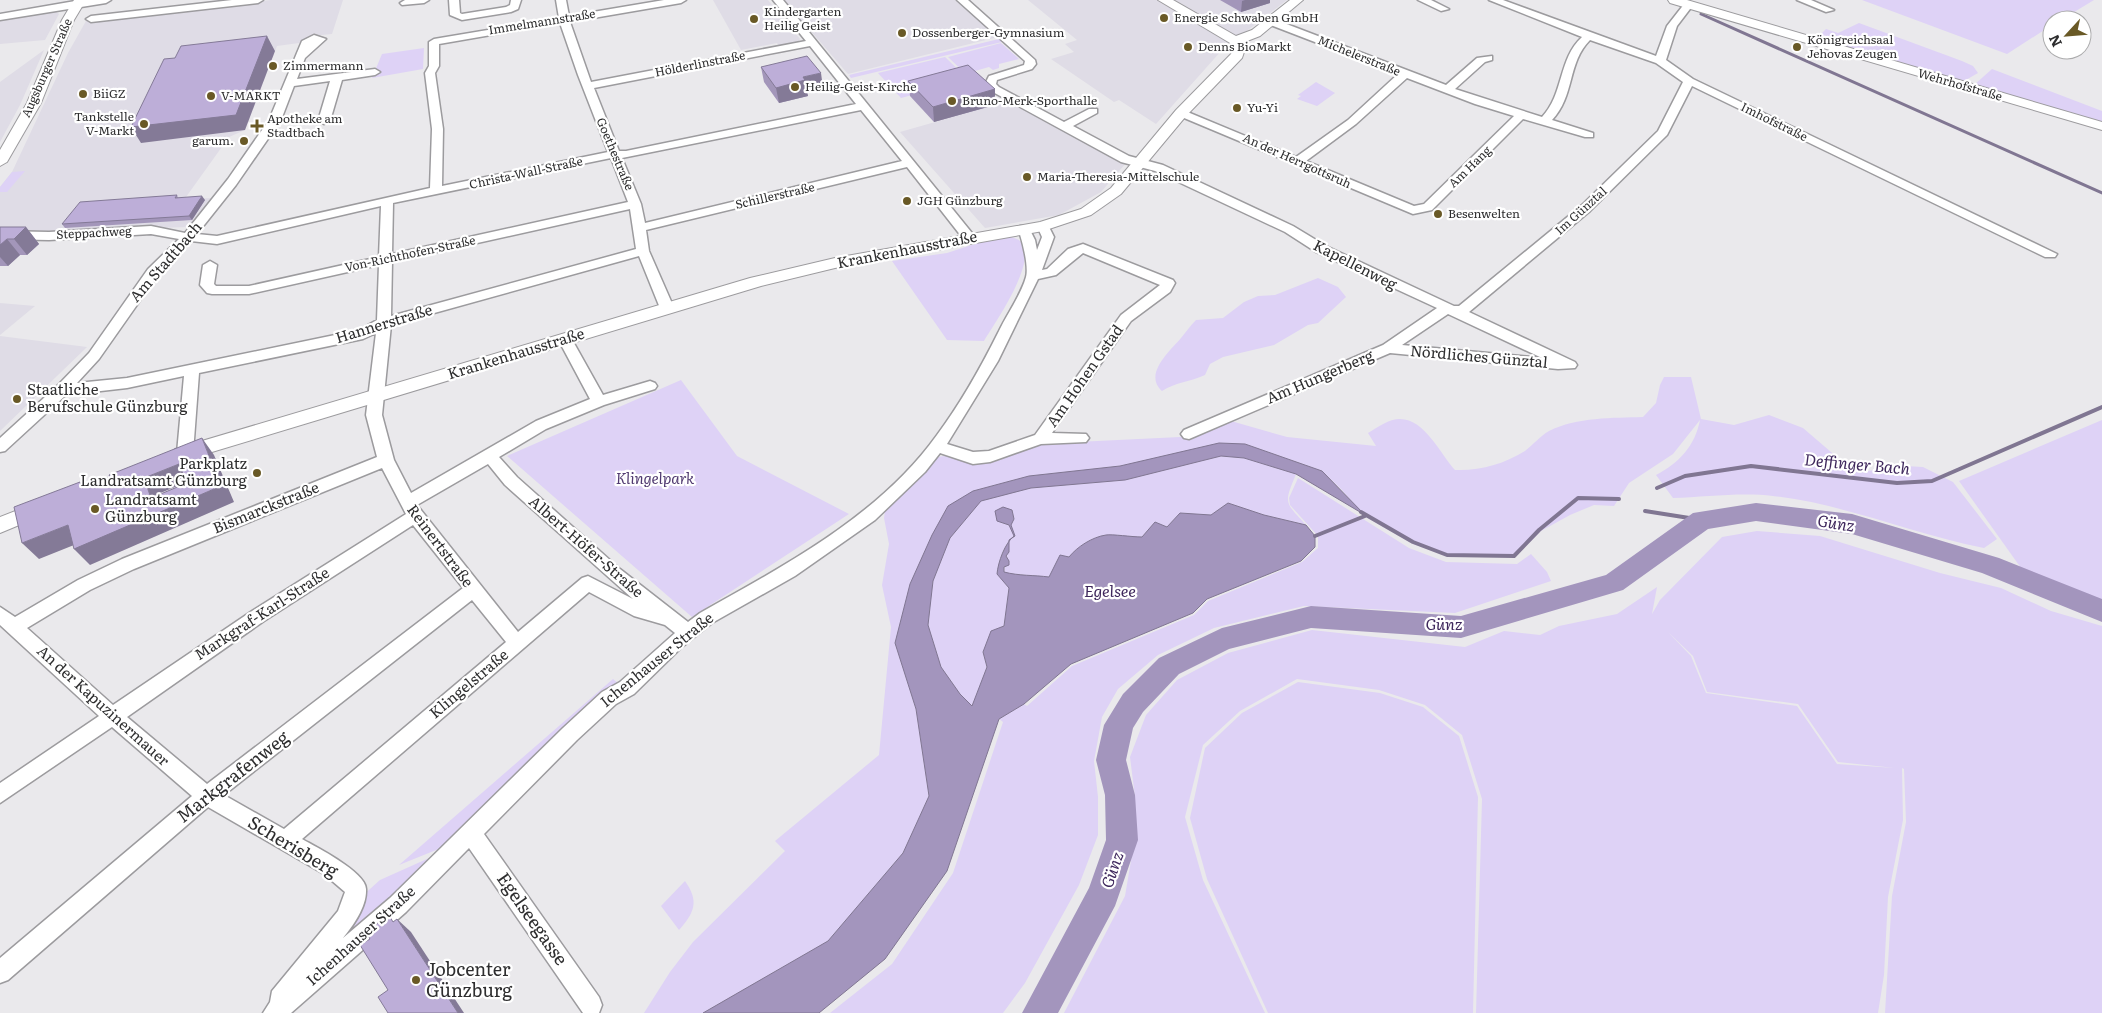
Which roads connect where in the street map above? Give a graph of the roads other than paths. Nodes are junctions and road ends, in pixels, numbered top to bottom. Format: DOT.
graph roads {
  1 [pos="106,0"];
  2 [pos="258,0"];
  3 [pos="424,0"];
  4 [pos="454,0"];
  5 [pos="516,0"];
  6 [pos="561,0"];
  7 [pos="681,0"];
  8 [pos="778,0"];
  9 [pos="962,0"];
  10 [pos="1164,0"];
  11 [pos="1297,0"];
  12 [pos="1423,0"];
  13 [pos="1494,0"];
  14 [pos="1674,0"];
  15 [pos="1802,0"];
  16 [pos="79,2"];
  17 [pos="405,3"];
  18 [pos="1688,5"];
  19 [pos="1444,9"];
  20 [pos="1829,10"];
  21 [pos="0,17"];
  22 [pos="91,18"];
  23 [pos="564,19"];
  24 [pos="1272,22"];
  25 [pos="1588,37"];
  26 [pos="1235,41"];
  27 [pos="812,43"];
  28 [pos="300,57"];
  29 [pos="1488,58"];
  30 [pos="1660,61"];
  31 [pos="375,72"];
  32 [pos="1405,74"];
  33 [pos="337,77"];
  34 [pos="1689,81"];
  35 [pos="291,83"];
  36 [pos="588,86"];
  37 [pos="1447,90"];
  38 [pos="864,106"];
  39 [pos="1093,111"];
  40 [pos="1181,113"];
  41 [pos="1521,116"];
  42 [pos="324,121"];
  43 [pos="1544,122"];
  44 [pos="2102,126"];
  45 [pos="1063,127"];
  46 [pos="1589,135"];
  47 [pos="6,142"];
  48 [pos="614,154"];
  49 [pos="1298,161"];
  50 [pos="0,162"];
  51 [pos="1142,162"];
  52 [pos="910,164"];
  53 [pos="436,191"];
  54 [pos="387,200"];
  55 [pos="635,204"];
  56 [pos="1413,210"];
  57 [pos="1043,226"];
  58 [pos="639,228"];
  59 [pos="1024,229"];
  60 [pos="0,235"];
  61 [pos="188,237"];
  62 [pos="970,238"];
  63 [pos="643,251"];
  64 [pos="2050,254"];
  65 [pos="384,260"];
  66 [pos="210,265"];
  67 [pos="1033,276"];
  68 [pos="667,308"];
  69 [pos="1446,309"];
  70 [pos="384,322"];
  71 [pos="565,338"];
  72 [pos="1388,348"];
  73 [pos="1570,365"];
  74 [pos="192,370"];
  75 [pos="650,386"];
  76 [pos="62,390"];
  77 [pos="376,397"];
  78 [pos="599,401"];
  79 [pos="1189,434"];
  80 [pos="1081,438"];
  81 [pos="1040,439"];
  82 [pos="936,446"];
  83 [pos="0,447"];
  84 [pos="185,453"];
  85 [pos="490,456"];
  86 [pos="167,460"];
  87 [pos="386,460"];
  88 [pos="62,500"];
  89 [pos="411,510"];
  90 [pos="0,525"];
  91 [pos="473,590"];
  92 [pos="0,614"];
  93 [pos="667,618"];
  94 [pos="15,626"];
  95 [pos="687,632"];
  96 [pos="517,643"];
  97 [pos="111,715"];
  98 [pos="0,794"];
  99 [pos="207,796"];
  100 [pos="471,833"];
  101 [pos="284,840"];
  102 [pos="0,972"];
  103 [pos="592,1005"];
  104 [pos="278,1010"];
  1 -- 16 [label="street"];
  2 -- 22 [label="street"];
  3 -- 17 [label="street"];
  4 -- 5 [label="street"];
  6 -- 23 [label="street, Goethestraße"];
  7 -- 23 [label="street, Immelmannstraße"];
  8 -- 27 [label="street"];
  9 -- 45 [label="street"];
  10 -- 26 [label="street"];
  11 -- 24 [label="street"];
  12 -- 19 [label="street"];
  13 -- 25 [label="street, Imhofstraße"];
  14 -- 18 [label="street, Wehrhofstraße"];
  15 -- 20 [label="street"];
  16 -- 21 [label="street"];
  16 -- 47 [label="street, Augsburger Straße"];
  18 -- 30 [label="street"];
  18 -- 44 [label="street, Wehrhofstraße"];
  23 -- 36 [label="street, Goethestraße"];
  23 -- 53 [label="street, Immelmannstraße"];
  24 -- 26 [label="street"];
  24 -- 32 [label="street, Michelerstraße"];
  25 -- 30 [label="street, Imhofstraße"];
  25 -- 43 [label="street"];
  26 -- 40 [label="street"];
  27 -- 36 [label="street, Hölderlinstraße"];
  27 -- 38 [label="street"];
  28 -- 35 [label="street, Am Stadtbach"];
  29 -- 37 [label="street"];
  30 -- 34 [label="street, Imhofstraße"];
  31 -- 33 [label="street"];
  32 -- 37 [label="street, Michelerstraße"];
  32 -- 49 [label="street"];
  33 -- 35 [label="street"];
  33 -- 42 [label="street"];
  34 -- 64 [label="street, Imhofstraße"];
  34 -- 69 [label="street, Im Günztal"];
  35 -- 61 [label="street, Am Stadtbach"];
  36 -- 48 [label="street, Goethestraße"];
  37 -- 41 [label="street, Michelerstraße"];
  38 -- 48 [label="street, Christa-Wall-Straße"];
  38 -- 52 [label="street"];
  39 -- 45 [label="street"];
  40 -- 49 [label="street, An der Herrgottsruh"];
  40 -- 51 [label="street"];
  41 -- 43 [label="street, Michelerstraße"];
  41 -- 56 [label="street, Am Hang"];
  43 -- 46 [label="street, Michelerstraße"];
  45 -- 51 [label="street"];
  47 -- 50 [label="street, Augsburger Straße"];
  48 -- 53 [label="street, Christa-Wall-Straße"];
  48 -- 55 [label="street, Goethestraße"];
  49 -- 56 [label="street, An der Herrgottsruh"];
  51 -- 57 [label="street"];
  51 -- 69 [label="street, Kapellenweg"];
  52 -- 58 [label="street, Schillerstraße"];
  52 -- 62 [label="street"];
  53 -- 54 [label="street, Christa-Wall-Straße"];
  54 -- 61 [label="street, Christa-Wall-Straße"];
  54 -- 65 [label="street, Reinertstraße"];
  55 -- 58 [label="street, Goethestraße"];
  55 -- 65 [label="street, Von-Richthofen-Straße"];
  57 -- 59 [label="street, Krankenhausstraße"];
  57 -- 67 [label="street, Ichenhauser Straße"];
  58 -- 63 [label="street, Goethestraße"];
  59 -- 62 [label="street, Krankenhausstraße"];
  59 -- 67 [label="street"];
  60 -- 61 [label="street, Steppachweg"];
  61 -- 76 [label="street, Am Stadtbach"];
  62 -- 68 [label="street, Krankenhausstraße"];
  63 -- 68 [label="street, Goethestraße"];
  63 -- 70 [label="street, Hannerstraße"];
  65 -- 66 [label="street, Von-Richthofen-Straße"];
  65 -- 70 [label="street, Reinertstraße"];
  67 -- 81 [label="street, Am Hohen Gstad"];
  67 -- 82 [label="street, Ichenhauser Straße"];
  68 -- 71 [label="street, Krankenhausstraße"];
  69 -- 72 [label="street, Am Hungerberg"];
  69 -- 73 [label="street, Kapellenweg"];
  70 -- 74 [label="street, Hannerstraße"];
  70 -- 77 [label="street, Reinertstraße"];
  71 -- 77 [label="street, Krankenhausstraße"];
  71 -- 78 [label="street"];
  72 -- 73 [label="street, Nördliches Günztal"];
  72 -- 79 [label="street, Am Hungerberg"];
  74 -- 76 [label="street, Hannerstraße"];
  74 -- 84 [label="street"];
  75 -- 78 [label="street, Markgraf-Karl-Straße"];
  76 -- 83 [label="street, Am Stadtbach"];
  77 -- 84 [label="street, Krankenhausstraße"];
  77 -- 87 [label="street, Reinertstraße"];
  78 -- 85 [label="street, Markgraf-Karl-Straße"];
  80 -- 81 [label="street"];
  81 -- 82 [label="street, Am Hohen Gstad"];
  82 -- 95 [label="street, Ichenhauser Straße"];
  84 -- 86 [label="street, Krankenhausstraße"];
  85 -- 89 [label="street, Markgraf-Karl-Straße"];
  85 -- 93 [label="street, Albert-Höfer-Straße"];
  87 -- 89 [label="street, Reinertstraße"];
  87 -- 94 [label="street, Bismarckstraße"];
  88 -- 90 [label="street"];
  89 -- 91 [label="street, Reinertstraße"];
  89 -- 97 [label="street, Markgraf-Karl-Straße"];
  91 -- 96 [label="street, Reinertstraße"];
  91 -- 99 [label="street, Markgrafenweg"];
  92 -- 94 [label="street, An der Kapuzinermauer"];
  93 -- 95 [label="street, Albert-Höfer-Straße"];
  93 -- 96 [label="street, Klingelstraße"];
  94 -- 97 [label="street, An der Kapuzinermauer"];
  95 -- 100 [label="street, Ichenhauser Straße"];
  96 -- 101 [label="street, Klingelstraße"];
  97 -- 98 [label="street, Markgraf-Karl-Straße"];
  97 -- 99 [label="street, An der Kapuzinermauer"];
  99 -- 101 [label="street, Scherisberg"];
  99 -- 102 [label="street, Markgrafenweg"];
  100 -- 103 [label="street, Egelseegasse"];
  100 -- 104 [label="street, Ichenhauser Straße"];
  101 -- 104 [label="street, Scherisberg"];
}
